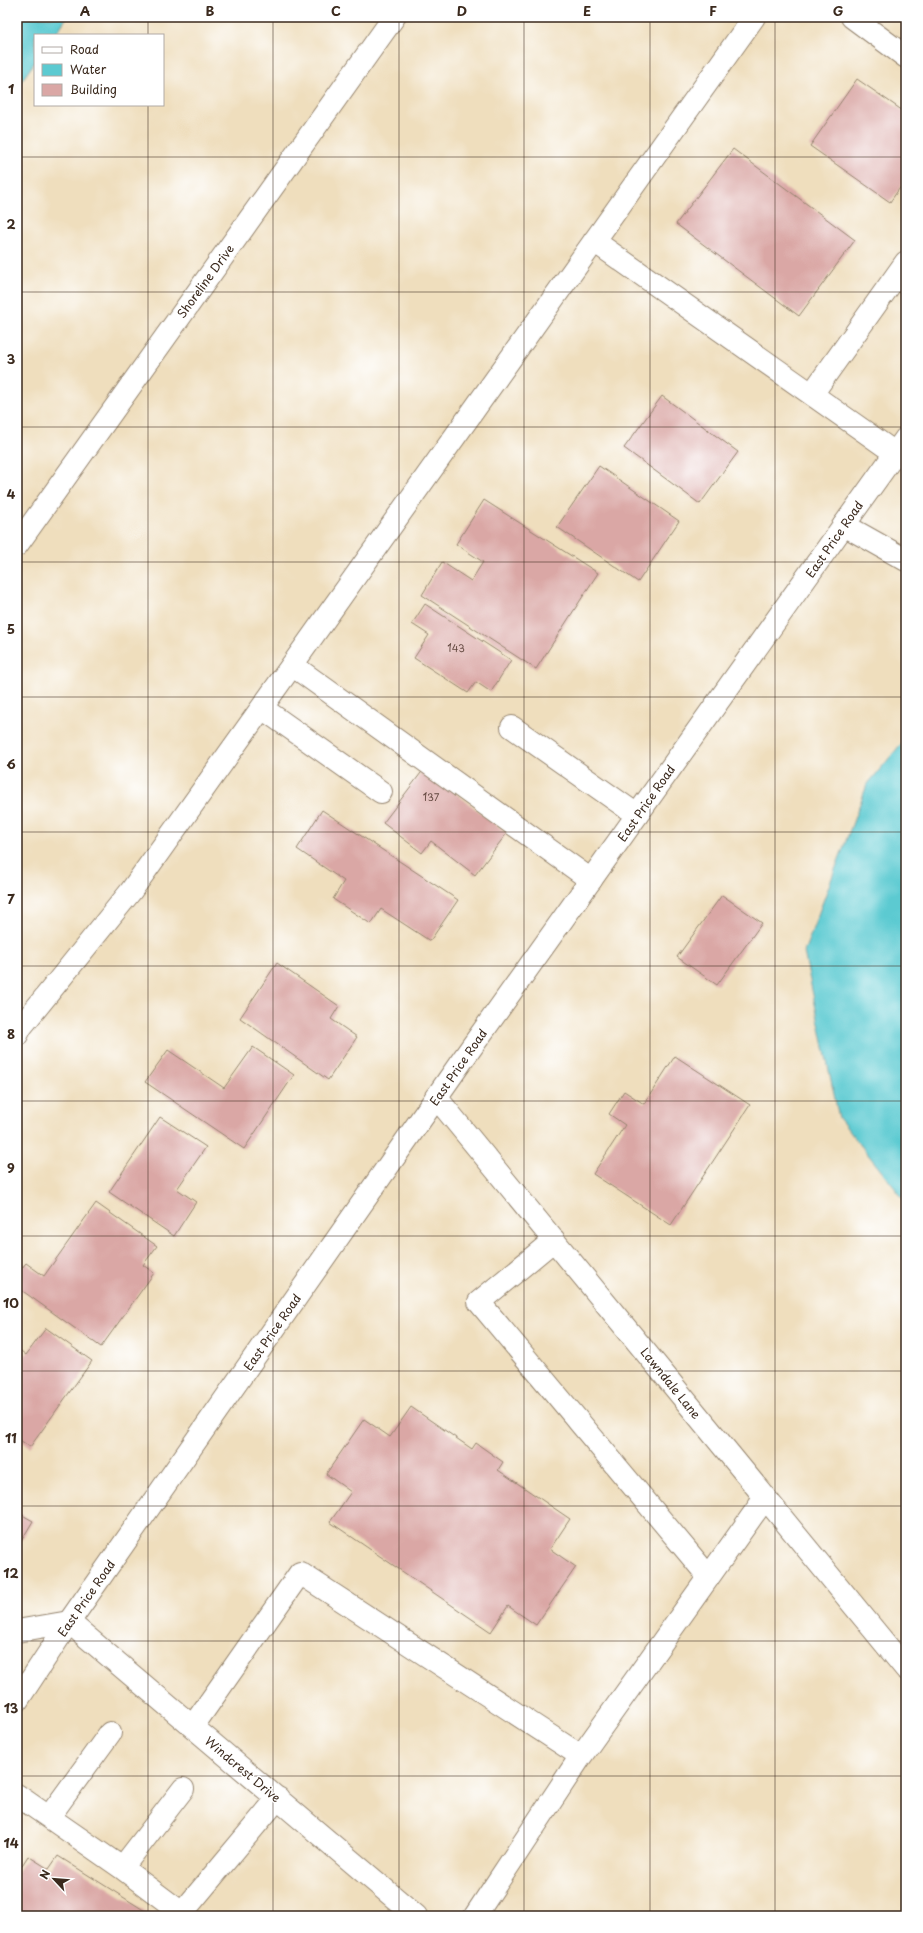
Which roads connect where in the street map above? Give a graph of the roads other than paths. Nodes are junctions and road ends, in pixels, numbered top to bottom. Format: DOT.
graph roads {
  1 [pos="394,17"];
  2 [pos="754,17"];
  3 [pos="852,17"];
  4 [pos="906,57"];
  5 [pos="594,241"];
  6 [pos="906,262"];
  7 [pos="812,394"];
  8 [pos="901,445"];
  9 [pos="844,525"];
  10 [pos="17,545"];
  11 [pos="906,560"];
  12 [pos="292,665"];
  13 [pos="262,708"];
  14 [pos="512,727"];
  15 [pos="381,792"];
  16 [pos="637,815"];
  17 [pos="591,880"];
  18 [pos="17,1035"];
  19 [pos="436,1097"];
  20 [pos="554,1240"];
  21 [pos="765,1498"];
  22 [pos="708,1576"];
  23 [pos="69,1622"];
  24 [pos="17,1631"];
  25 [pos="906,1670"];
  26 [pos="17,1701"];
  27 [pos="192,1726"];
  28 [pos="110,1733"];
  29 [pos="581,1756"];
  30 [pos="182,1789"];
  31 [pos="17,1795"];
  32 [pos="278,1798"];
  33 [pos="49,1817"];
  34 [pos="122,1868"];
  35 [pos="416,1916"];
  36 [pos="475,1916"];
  1 -- 10 [label="street, Shoreline Drive"];
  2 -- 5 [label="street"];
  3 -- 4 [label="street"];
  5 -- 7 [label="street"];
  5 -- 12 [label="street"];
  6 -- 7 [label="street"];
  7 -- 8 [label="street"];
  8 -- 9 [label="street, East Price Road"];
  9 -- 11 [label="street"];
  9 -- 16 [label="street, East Price Road"];
  12 -- 13 [label="street"];
  12 -- 17 [label="street"];
  13 -- 15 [label="street"];
  13 -- 18 [label="street"];
  14 -- 16 [label="street"];
  16 -- 17 [label="street, East Price Road"];
  17 -- 19 [label="street, East Price Road"];
  19 -- 20 [label="street, Lawndale Lane"];
  19 -- 23 [label="street, East Price Road"];
  20 -- 21 [label="street, Lawndale Lane"];
  20 -- 22 [label="street"];
  21 -- 22 [label="street"];
  21 -- 25 [label="street, Lawndale Lane"];
  22 -- 29 [label="street"];
  23 -- 24 [label="street"];
  23 -- 26 [label="street, East Price Road"];
  23 -- 27 [label="street, Windcrest Drive"];
  27 -- 29 [label="street"];
  27 -- 32 [label="street, Windcrest Drive"];
  28 -- 33 [label="street"];
  29 -- 36 [label="street"];
  30 -- 34 [label="street"];
  31 -- 33 [label="street"];
  32 -- 34 [label="street"];
  32 -- 35 [label="street, Windcrest Drive"];
  33 -- 34 [label="street"];
}
